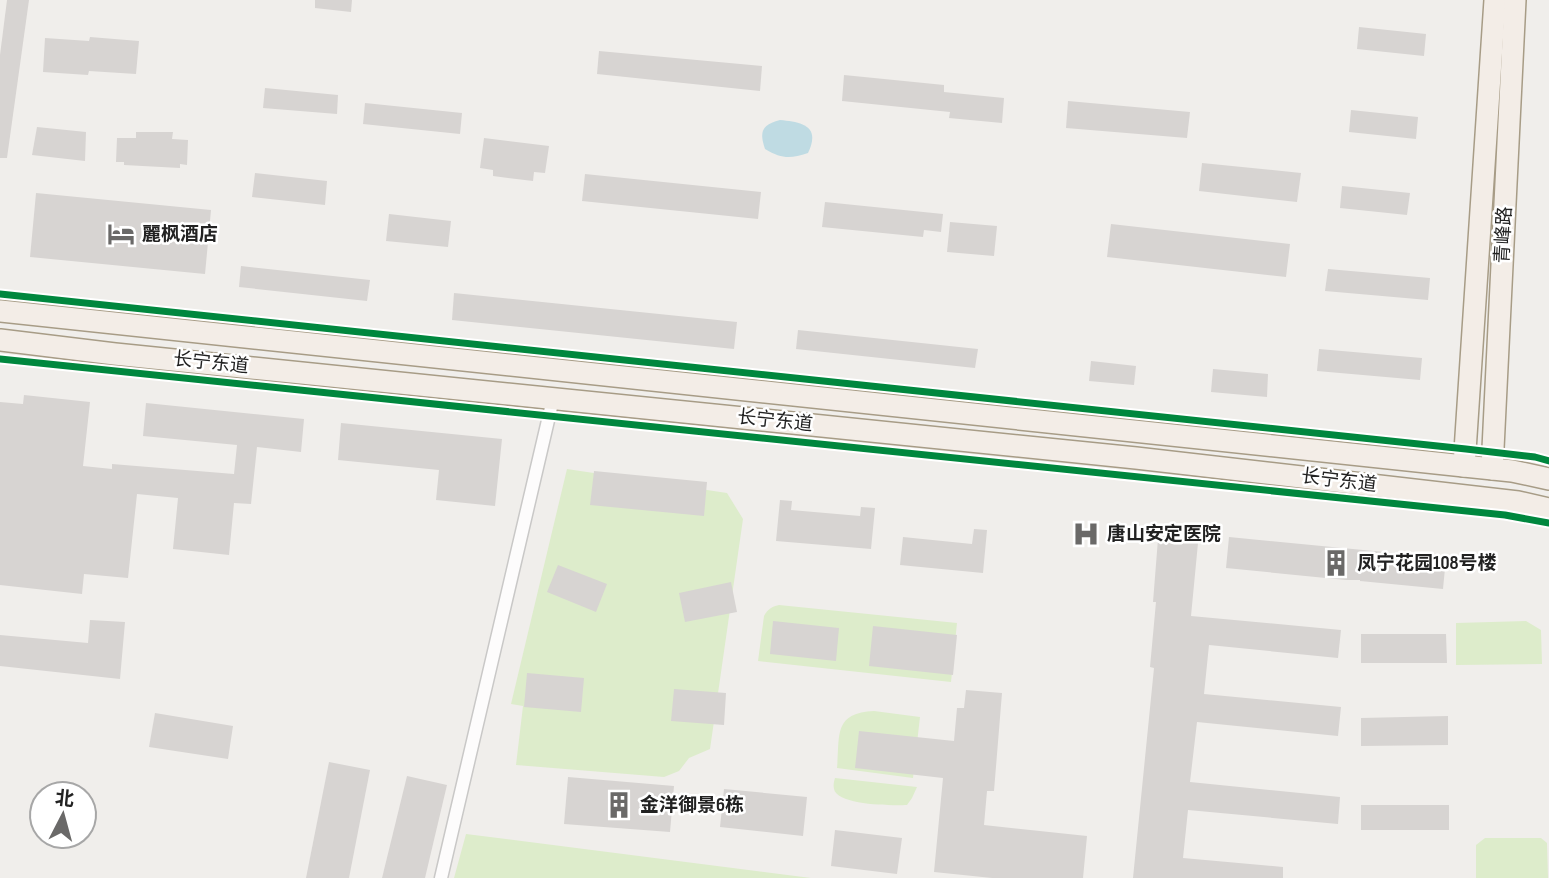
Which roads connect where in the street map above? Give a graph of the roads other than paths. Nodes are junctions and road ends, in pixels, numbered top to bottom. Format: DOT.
graph roads {
  1 [pos="1495,0"];
  2 [pos="1515,0"];
  3 [pos="0,311"];
  4 [pos="0,340"];
  5 [pos="553,399"];
  6 [pos="1464,466"];
  7 [pos="1492,469"];
  8 [pos="1549,479"];
  9 [pos="1549,509"];
  10 [pos="441,878"];
  1 -- 6 [label="main road, 青峰路"];
  2 -- 7 [label="main road, 青峰路"];
  3 -- 6 [label="main road, 长宁东道"];
  4 -- 5 [label="main road, 长宁东道"];
  5 -- 9 [label="main road, 长宁东道"];
  5 -- 10 [label="street"];
  6 -- 7 [label="main road, 长宁东道"];
  7 -- 8 [label="main road, 长宁东道"];
}
